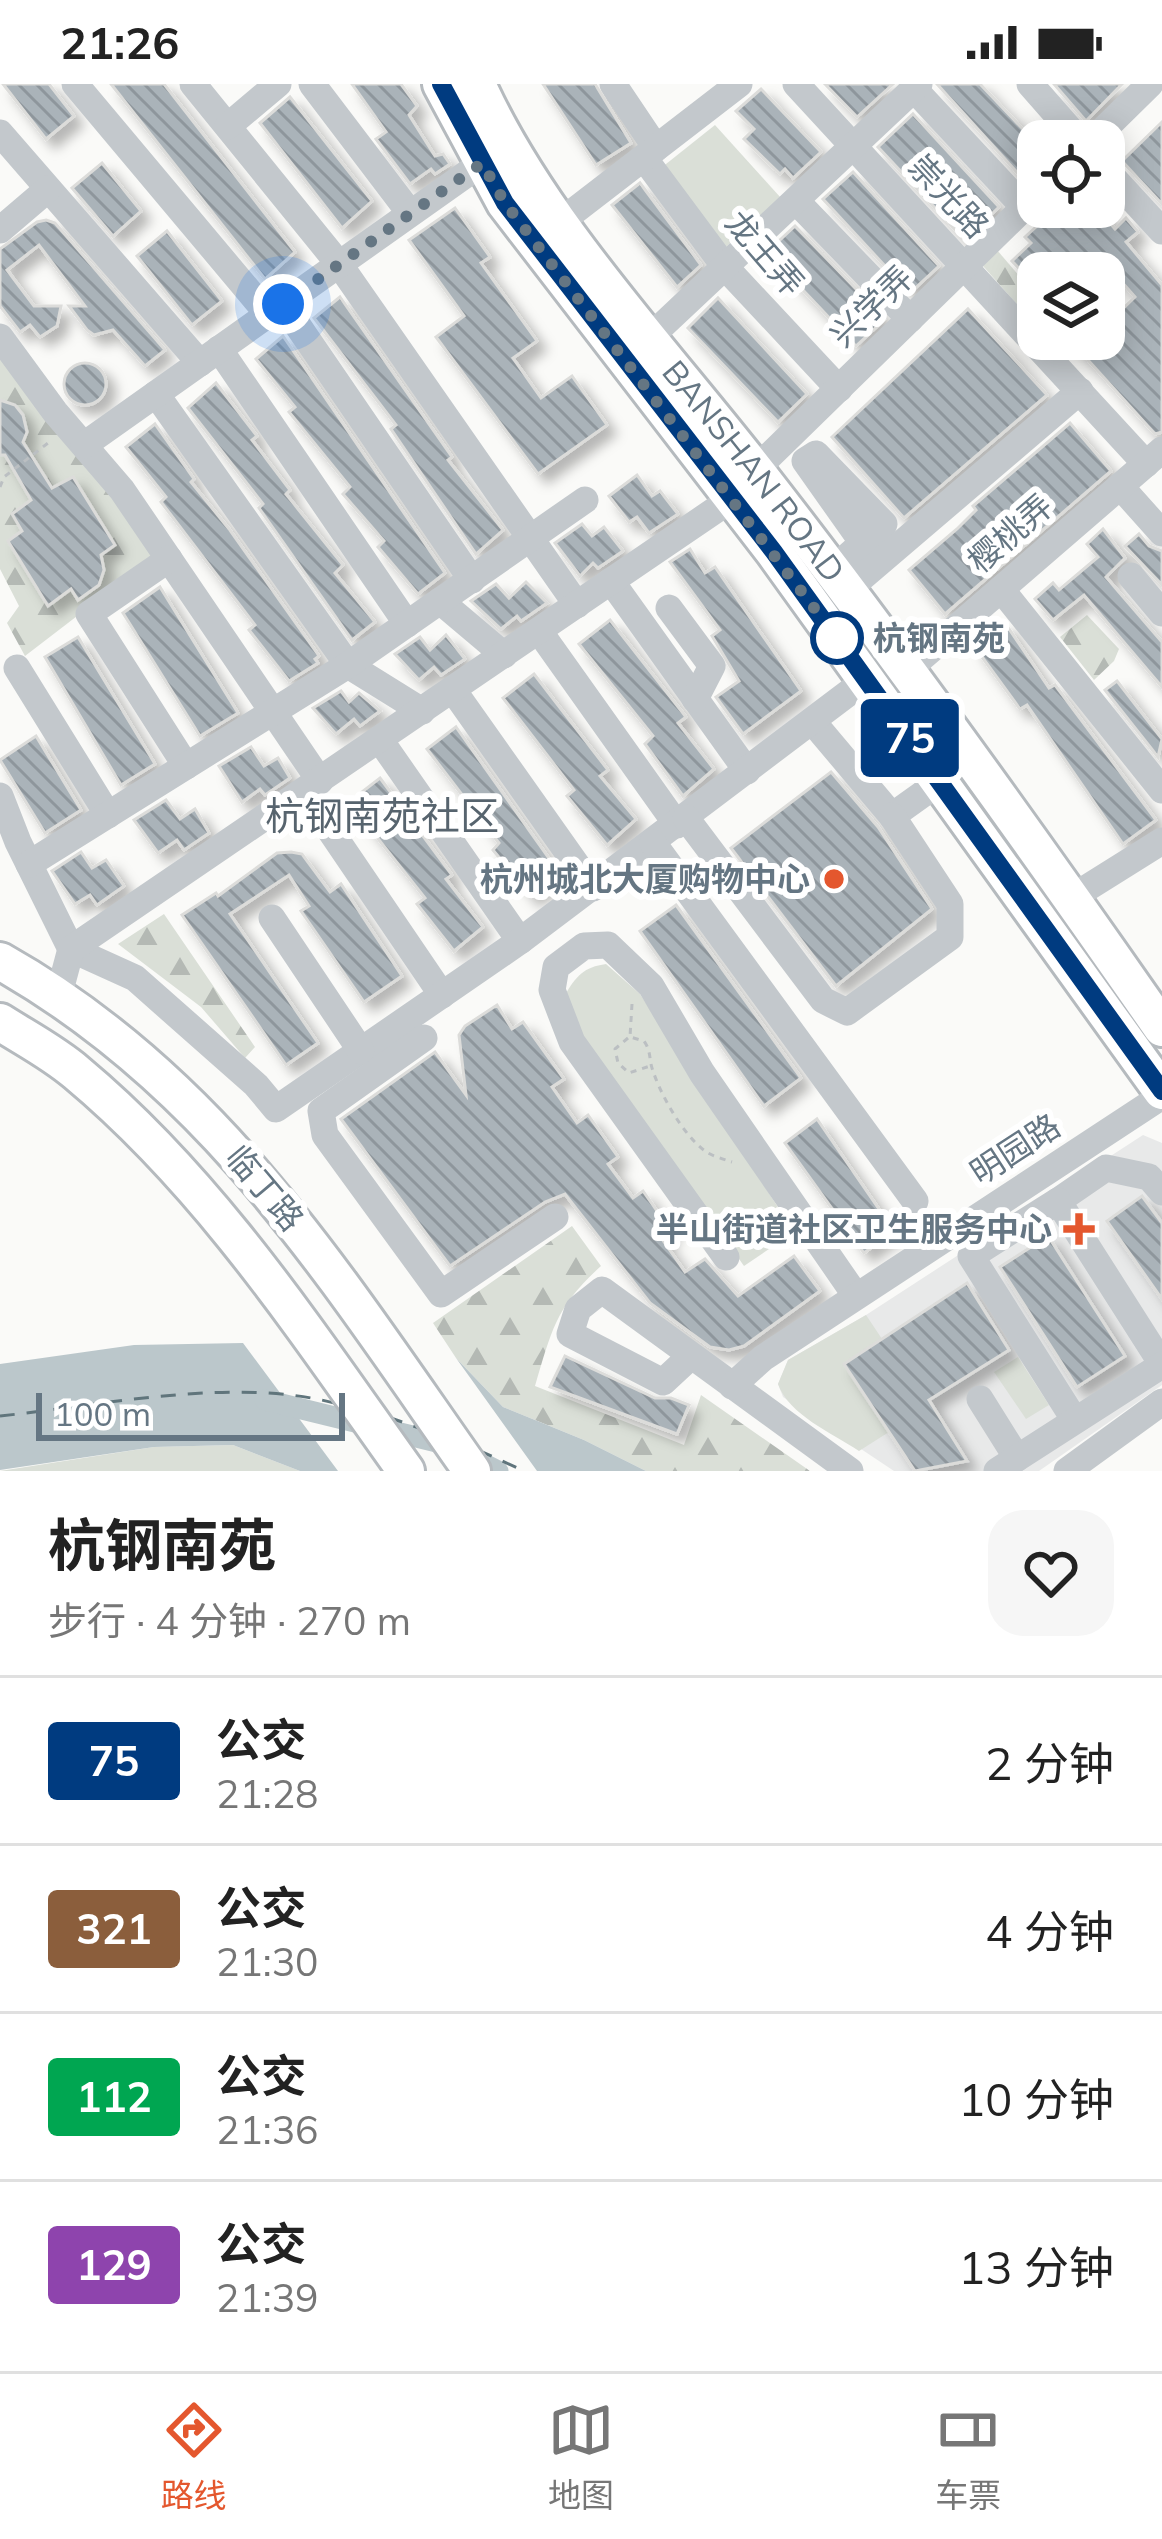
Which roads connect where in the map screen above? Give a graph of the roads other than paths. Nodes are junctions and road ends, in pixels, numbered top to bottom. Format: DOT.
graph roads {
  1 [pos="75,84"];
  2 [pos="194,84"];
  3 [pos="278,84"];
  4 [pos="311,84"];
  5 [pos="441,84"];
  6 [pos="477,84"];
  7 [pos="613,84"];
  8 [pos="796,84"];
  9 [pos="1030,84"];
  10 [pos="916,87"];
  11 [pos="719,90"];
  12 [pos="1132,90"];
  13 [pos="1062,120"];
  14 [pos="1108,120"];
  15 [pos="228,126"];
  16 [pos="0,133"];
  17 [pos="854,146"];
  18 [pos="650,153"];
  19 [pos="482,163"];
  20 [pos="1017,186"];
  21 [pos="48,189"];
  22 [pos="1125,191"];
  23 [pos="796,200"];
  24 [pos="410,213"];
  25 [pos="1017,214"];
  26 [pos="560,222"];
  27 [pos="0,230"];
  28 [pos="1162,231"];
  29 [pos="339,264"];
  30 [pos="965,265"];
  31 [pos="725,267"];
  32 [pos="275,309"];
  33 [pos="910,319"];
  34 [pos="0,337"];
  35 [pos="650,337"];
  36 [pos="210,356"];
  37 [pos="838,389"];
  38 [pos="1080,391"];
  39 [pos="156,394"];
  40 [pos="76,436"];
  41 [pos="1154,457"];
  42 [pos="744,484"];
  43 [pos="1120,486"];
  44 [pos="585,500"];
  45 [pos="1162,533"];
  46 [pos="532,538"];
  47 [pos="863,543"];
  48 [pos="169,560"];
  49 [pos="1130,576"];
  50 [pos="472,580"];
  51 [pos="611,581"];
  52 [pos="839,581"];
  53 [pos="1000,589"];
  54 [pos="440,601"];
  55 [pos="578,604"];
  56 [pos="669,608"];
  57 [pos="1162,613"];
  58 [pos="407,624"];
  59 [pos="538,631"];
  60 [pos="504,655"];
  61 [pos="348,665"];
  62 [pos="17,668"];
  63 [pos="905,672"];
  64 [pos="867,679"];
  65 [pos="453,690"];
  66 [pos="695,699"];
  67 [pos="422,711"];
  68 [pos="273,712"];
  69 [pos="812,721"];
  70 [pos="380,740"];
  71 [pos="186,766"];
  72 [pos="747,771"];
  73 [pos="941,781"];
  74 [pos="312,787"];
  75 [pos="1162,790"];
  76 [pos="0,796"];
  77 [pos="108,815"];
  78 [pos="892,816"];
  79 [pos="681,822"];
  80 [pos="1162,841"];
  81 [pos="653,843"];
  82 [pos="29,864"];
  83 [pos="592,888"];
  84 [pos="1071,898"];
  85 [pos="272,918"];
  86 [pos="520,941"];
  87 [pos="71,949"];
  88 [pos="0,962"];
  89 [pos="58,994"];
  90 [pos="442,995"];
  91 [pos="1162,1028"];
  92 [pos="14,1031"];
  93 [pos="424,1038"];
  94 [pos="361,1051"];
  95 [pos="1162,1093"];
  96 [pos="313,1100"];
  97 [pos="1162,1192"];
  98 [pos="915,1201"];
  99 [pos="1058,1201"];
  100 [pos="555,1217"];
  101 [pos="952,1234"];
  102 [pos="970,1256"];
  103 [pos="726,1257"];
  104 [pos="856,1296"];
  105 [pos="1152,1325"];
  106 [pos="691,1355"];
  107 [pos="1162,1364"];
  108 [pos="732,1386"];
  109 [pos="980,1399"];
  110 [pos="1160,1409"];
  111 [pos="1075,1420"];
  112 [pos="1007,1464"];
  113 [pos="406,1471"];
  114 [pos="472,1471"];
  115 [pos="850,1471"];
  116 [pos="1067,1471"];
  1 -- 32 [label="street"];
  2 -- 15 [label="street"];
  3 -- 15 [label="street"];
  4 -- 24 [label="street"];
  5 -- 19 [label="main road, BANSHAN ROAD"];
  6 -- 26 [label="main road, BANSHAN ROAD"];
  7 -- 18 [label="street, 龙王弄"];
  8 -- 17 [label="street, 崇光路"];
  9 -- 13 [label="street"];
  10 -- 17 [label="street"];
  10 -- 20 [label="street"];
  11 -- 18 [label="street"];
  12 -- 14 [label="street"];
  15 -- 29 [label="street"];
  16 -- 21 [label="street"];
  17 -- 23 [label="street"];
  17 -- 30 [label="street, 崇光路"];
  18 -- 26 [label="street"];
  18 -- 31 [label="street, 龙王弄"];
  19 -- 24 [label="street"];
  19 -- 42 [label="main road, BANSHAN ROAD"];
  21 -- 27 [label="street"];
  21 -- 36 [label="street"];
  22 -- 28 [label="street"];
  23 -- 31 [label="street"];
  23 -- 33 [label="street"];
  24 -- 29 [label="street"];
  25 -- 30 [label="street, 兴学弄"];
  26 -- 35 [label="main road, BANSHAN ROAD"];
  29 -- 32 [label="street"];
  29 -- 46 [label="street"];
  30 -- 33 [label="street, 兴学弄"];
  30 -- 38 [label="street, 崇光路"];
  31 -- 35 [label="street"];
  31 -- 37 [label="street, 龙王弄"];
  32 -- 36 [label="street"];
  32 -- 50 [label="street"];
  33 -- 37 [label="street, 兴学弄"];
  34 -- 40 [label="street"];
  35 -- 42 [label="main road, BANSHAN ROAD"];
  36 -- 39 [label="street"];
  36 -- 58 [label="street"];
  37 -- 42 [label="street, 兴学弄"];
  38 -- 41 [label="street, 崇光路"];
  38 -- 52 [label="street"];
  39 -- 40 [label="street"];
  39 -- 61 [label="street"];
  40 -- 48 [label="street"];
  41 -- 43 [label="street, 樱桃弄"];
  42 -- 51 [label="street, 兴学弄"];
  42 -- 52 [label="main road, BANSHAN ROAD"];
  42 -- 64 [label="main road, BANSHAN ROAD"];
  43 -- 45 [label="street"];
  43 -- 53 [label="street, 樱桃弄"];
  44 -- 46 [label="street"];
  46 -- 50 [label="street"];
  46 -- 55 [label="street"];
  47 -- 52 [label="street"];
  48 -- 68 [label="street"];
  48 -- 71 [label="street"];
  49 -- 57 [label="street"];
  50 -- 54 [label="street"];
  51 -- 55 [label="street, 兴学弄"];
  51 -- 66 [label="street"];
  52 -- 63 [label="main road, BANSHAN ROAD"];
  53 -- 63 [label="street, 樱桃弄"];
  53 -- 75 [label="street"];
  54 -- 58 [label="street"];
  54 -- 60 [label="street"];
  55 -- 59 [label="street, 兴学弄"];
  56 -- 66 [label="street"];
  58 -- 61 [label="street"];
  59 -- 60 [label="street, 兴学弄"];
  59 -- 79 [label="street"];
  60 -- 65 [label="street, 兴学弄"];
  61 -- 67 [label="street"];
  61 -- 68 [label="street"];
  62 -- 77 [label="street"];
  63 -- 84 [label="main road, BANSHAN ROAD"];
  64 -- 69 [label="street"];
  64 -- 73 [label="main road, BANSHAN ROAD"];
  65 -- 67 [label="street, 兴学弄"];
  65 -- 83 [label="street"];
  66 -- 72 [label="street"];
  67 -- 70 [label="street, 兴学弄"];
  68 -- 71 [label="street"];
  68 -- 74 [label="street"];
  69 -- 72 [label="street"];
  69 -- 78 [label="street"];
  70 -- 74 [label="street, 兴学弄"];
  70 -- 86 [label="street"];
  71 -- 77 [label="street"];
  72 -- 79 [label="street"];
  73 -- 78 [label="street"];
  73 -- 95 [label="main road, BANSHAN ROAD"];
  74 -- 87 [label="street, 兴学弄"];
  74 -- 90 [label="street"];
  76 -- 82 [label="street"];
  77 -- 82 [label="street"];
  78 -- 79 [label="street"];
  79 -- 81 [label="street"];
  80 -- 84 [label="street"];
  81 -- 83 [label="street"];
  81 -- 98 [label="street"];
  82 -- 87 [label="street"];
  83 -- 86 [label="street"];
  84 -- 91 [label="main road, BANSHAN ROAD"];
  85 -- 94 [label="street"];
  86 -- 90 [label="street"];
  87 -- 89 [label="street"];
  87 -- 96 [label="street"];
  88 -- 89 [label="main road, 临丁路"];
  89 -- 114 [label="main road, 临丁路"];
  90 -- 94 [label="street"];
  92 -- 113 [label="main road, 临丁路"];
  93 -- 96 [label="street"];
  94 -- 96 [label="street"];
  95 -- 101 [label="street, 明园路"];
  96 -- 100 [label="street"];
  97 -- 99 [label="street"];
  99 -- 102 [label="street"];
  99 -- 105 [label="street"];
  101 -- 102 [label="street"];
  101 -- 104 [label="street, 明园路"];
  102 -- 111 [label="street"];
  103 -- 104 [label="street"];
  104 -- 108 [label="street, 明园路"];
  105 -- 107 [label="street"];
  106 -- 106 [label="street"];
  106 -- 108 [label="street"];
  107 -- 111 [label="street"];
  108 -- 115 [label="street"];
  109 -- 112 [label="street"];
  110 -- 116 [label="street"];
  111 -- 112 [label="street"];
}
